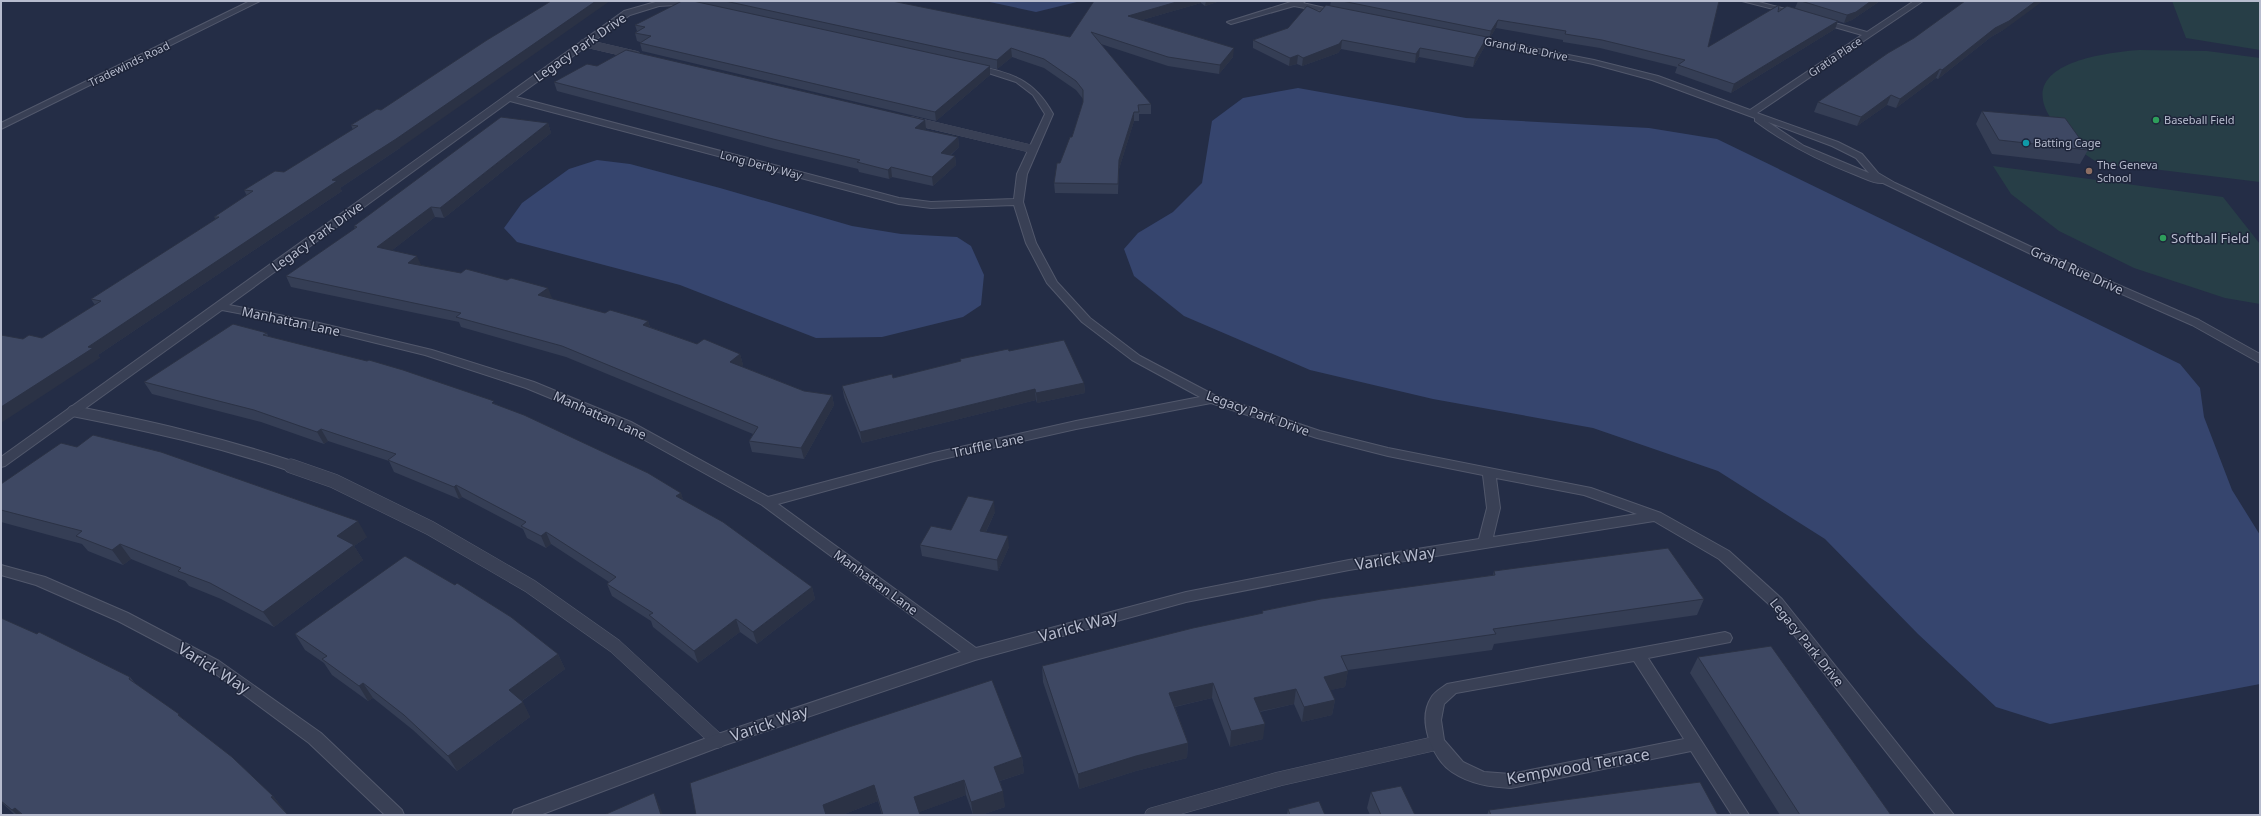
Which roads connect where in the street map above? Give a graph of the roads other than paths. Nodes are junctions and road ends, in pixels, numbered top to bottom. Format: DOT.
graph roads {
  1 [pos="256,1"];
  2 [pos="1746,1"];
  3 [pos="1919,1"];
  4 [pos="1299,3"];
  5 [pos="701,7"];
  6 [pos="1347,14"];
  7 [pos="1231,22"];
  8 [pos="1868,35"];
  9 [pos="1462,36"];
  10 [pos="584,43"];
  11 [pos="642,57"];
  12 [pos="963,65"];
  13 [pos="509,98"];
  14 [pos="1750,113"];
  15 [pos="905,119"];
  16 [pos="1,126"];
  17 [pos="1032,149"];
  18 [pos="1892,185"];
  19 [pos="1018,202"];
  20 [pos="219,306"];
  21 [pos="2260,359"];
  22 [pos="1212,399"];
  23 [pos="73,411"];
  24 [pos="1,463"];
  25 [pos="1488,471"];
  26 [pos="767,502"];
  27 [pos="1656,516"];
  28 [pos="1484,544"];
  29 [pos="1,570"];
  30 [pos="1725,638"];
  31 [pos="974,654"];
  32 [pos="1638,654"];
  33 [pos="718,741"];
  34 [pos="1437,743"];
  35 [pos="1695,743"];
  36 [pos="396,815"];
  37 [pos="520,815"];
  38 [pos="1152,815"];
  39 [pos="1741,815"];
  40 [pos="1946,815"];
  1 -- 16 [label="street, Tradewinds Road"];
  2 -- 8 [label="street"];
  3 -- 8 [label="street, Gratia Place"];
  4 -- 6 [label="street"];
  4 -- 7 [label="street"];
  5 -- 10 [label="street, Legacy Park Drive"];
  8 -- 14 [label="street, Gratia Place"];
  9 -- 14 [label="street, Grand Rue Drive"];
  10 -- 11 [label="lane"];
  10 -- 13 [label="street, Legacy Park Drive"];
  12 -- 17 [label="street, Legacy Park Drive"];
  13 -- 19 [label="street, Long Derby Way"];
  13 -- 20 [label="street, Legacy Park Drive"];
  14 -- 18 [label="street, Grand Rue Drive"];
  14 -- 18 [label="street, Grand Rue Drive"];
  15 -- 17 [label="lane"];
  17 -- 19 [label="street, Legacy Park Drive"];
  18 -- 21 [label="street, Grand Rue Drive"];
  19 -- 22 [label="street, Legacy Park Drive"];
  20 -- 23 [label="street, Legacy Park Drive"];
  20 -- 26 [label="street, Manhattan Lane"];
  22 -- 25 [label="street, Legacy Park Drive"];
  22 -- 26 [label="street, Truffle Lane"];
  23 -- 24 [label="street, Legacy Park Drive"];
  23 -- 33 [label="lane"];
  25 -- 27 [label="street, Legacy Park Drive"];
  25 -- 28 [label="street"];
  26 -- 31 [label="street, Manhattan Lane"];
  27 -- 28 [label="street, Varick Way"];
  27 -- 40 [label="street, Legacy Park Drive"];
  28 -- 31 [label="street, Varick Way"];
  29 -- 36 [label="street, Varick Way"];
  30 -- 32 [label="street, Kempwood Terrace"];
  31 -- 33 [label="street, Varick Way"];
  32 -- 34 [label="street, Kempwood Terrace"];
  32 -- 35 [label="street"];
  33 -- 37 [label="street, Varick Way"];
  34 -- 35 [label="street, Kempwood Terrace"];
  34 -- 38 [label="lane"];
  35 -- 39 [label="street"];
}
